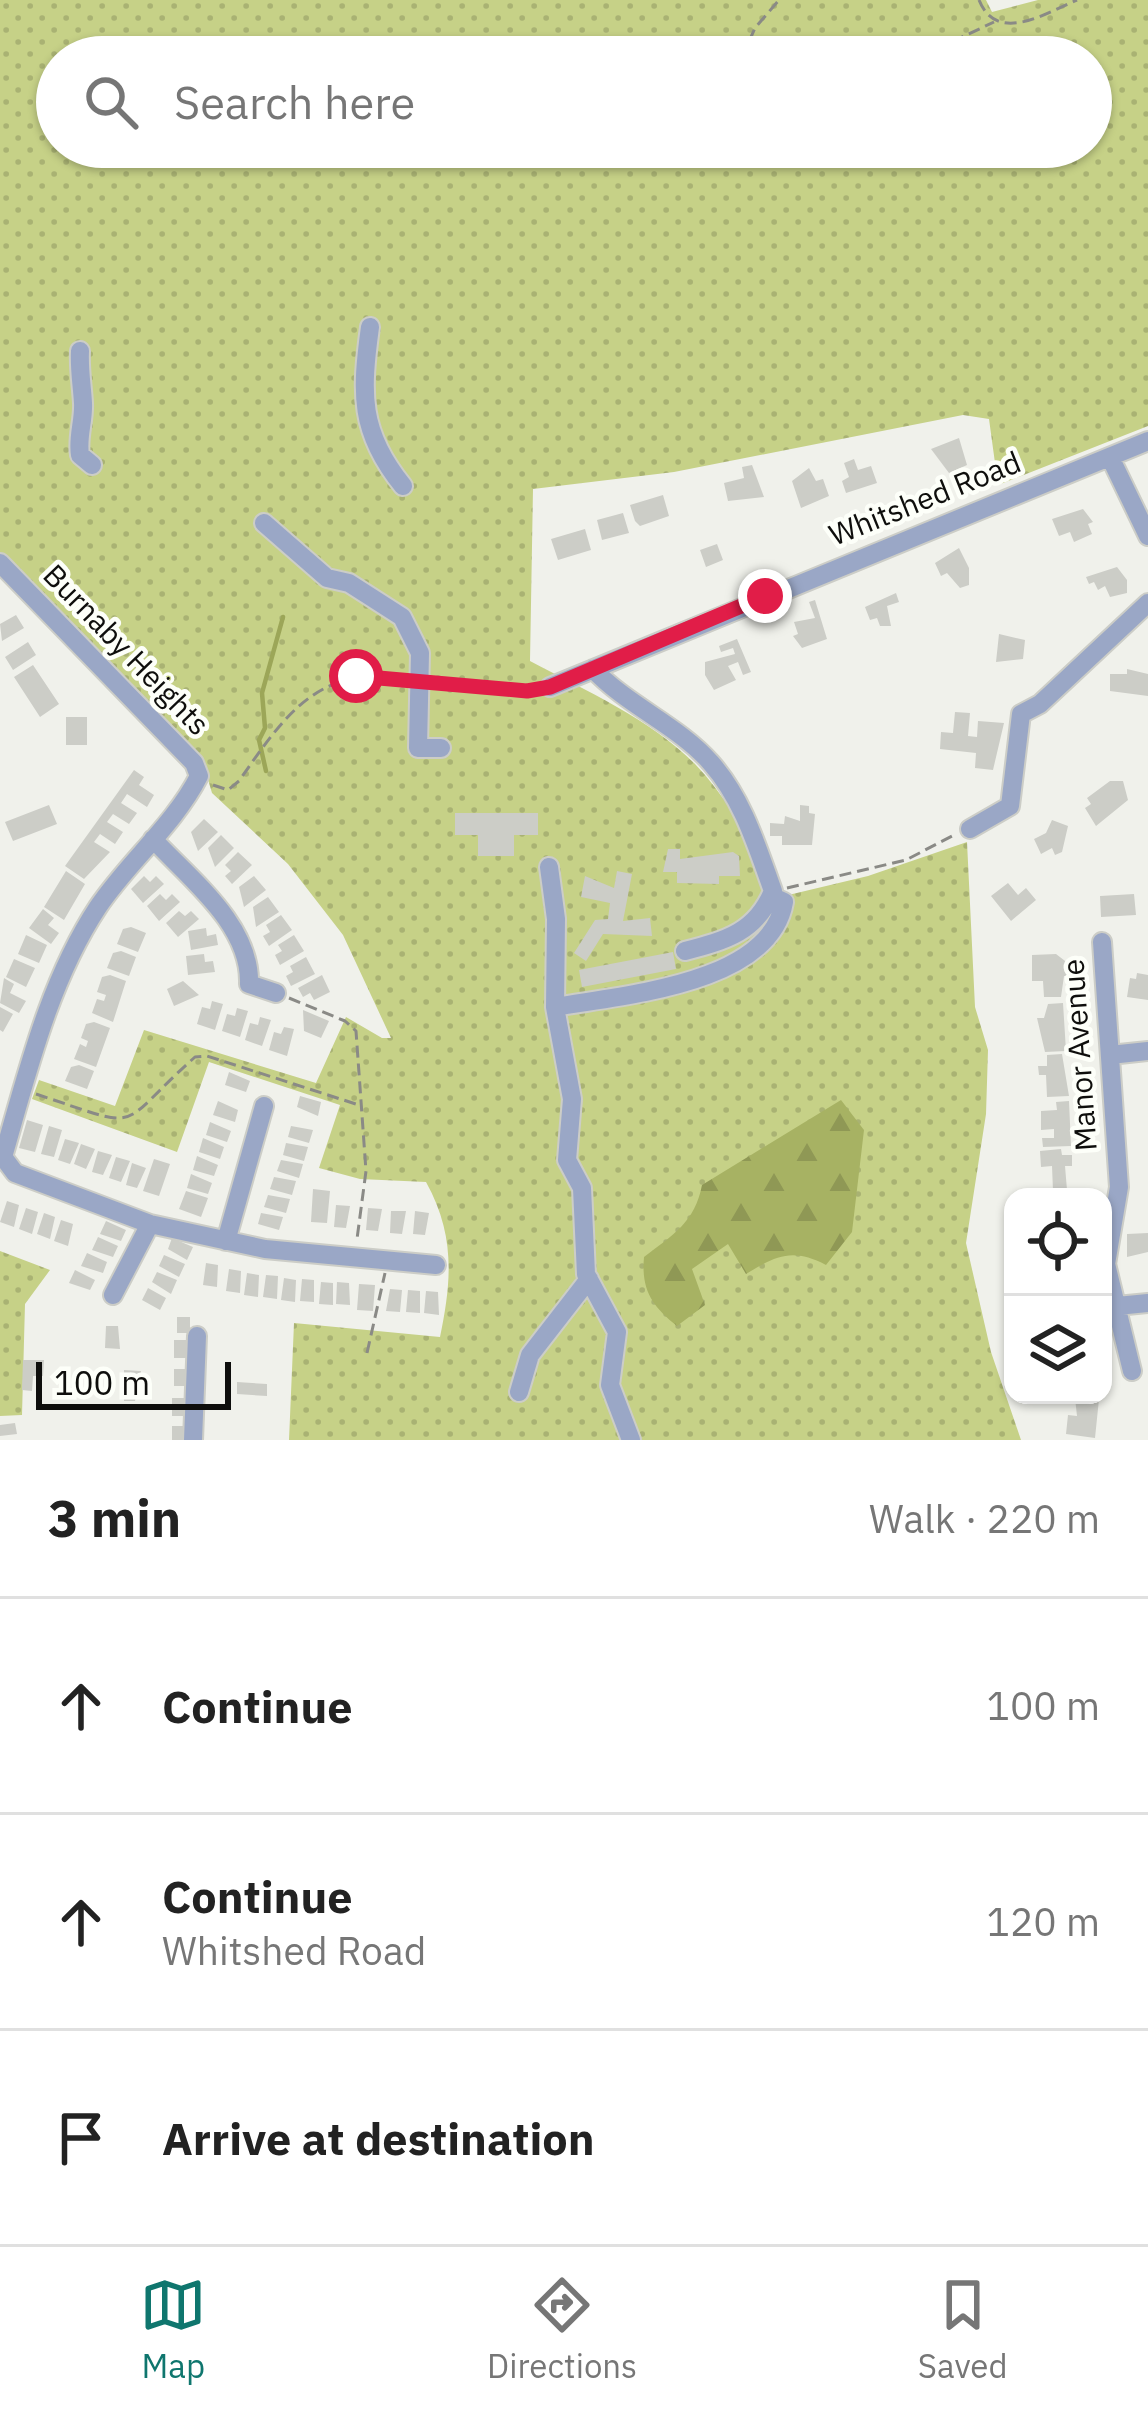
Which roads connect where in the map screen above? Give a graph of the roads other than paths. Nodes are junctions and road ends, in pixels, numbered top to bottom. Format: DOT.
graph roads {
  1 [pos="370,327"];
  2 [pos="80,351"];
  3 [pos="1148,441"];
  4 [pos="1110,457"];
  5 [pos="92,465"];
  6 [pos="403,485"];
  7 [pos="264,524"];
  8 [pos="1148,536"];
  9 [pos="0,563"];
  10 [pos="1148,603"];
  11 [pos="593,669"];
  12 [pos="550,687"];
  13 [pos="441,748"];
  14 [pos="970,829"];
  15 [pos="153,839"];
  16 [pos="548,866"];
  17 [pos="772,893"];
  18 [pos="1102,941"];
  19 [pos="685,951"];
  20 [pos="276,993"];
  21 [pos="555,1007"];
  22 [pos="1148,1051"];
  23 [pos="1110,1055"];
  24 [pos="264,1106"];
  25 [pos="150,1224"];
  26 [pos="226,1240"];
  27 [pos="436,1265"];
  28 [pos="589,1279"];
  29 [pos="113,1295"];
  30 [pos="1148,1303"];
  31 [pos="1117,1306"];
  32 [pos="197,1336"];
  33 [pos="1132,1371"];
  34 [pos="519,1392"];
  35 [pos="193,1440"];
  36 [pos="631,1440"];
  1 -- 6 [label="street"];
  2 -- 5 [label="street"];
  3 -- 4 [label="street, Whitshed Road"];
  4 -- 8 [label="street"];
  4 -- 11 [label="street, Whitshed Road"];
  7 -- 13 [label="street"];
  9 -- 15 [label="street, Burnaby Heights"];
  10 -- 14 [label="street"];
  11 -- 12 [label="street, Whitshed Road"];
  11 -- 17 [label="street"];
  15 -- 20 [label="street"];
  15 -- 25 [label="street, Burnaby Heights"];
  16 -- 21 [label="street"];
  17 -- 19 [label="street"];
  17 -- 21 [label="street"];
  18 -- 23 [label="street, Manor Avenue"];
  21 -- 28 [label="street"];
  22 -- 23 [label="street"];
  23 -- 31 [label="street, Manor Avenue"];
  24 -- 26 [label="street"];
  25 -- 26 [label="street, Burnaby Heights"];
  25 -- 29 [label="street"];
  26 -- 27 [label="street, Burnaby Heights"];
  28 -- 34 [label="street"];
  28 -- 36 [label="street"];
  30 -- 31 [label="street"];
  31 -- 33 [label="street, Manor Avenue"];
  32 -- 35 [label="street"];
}
